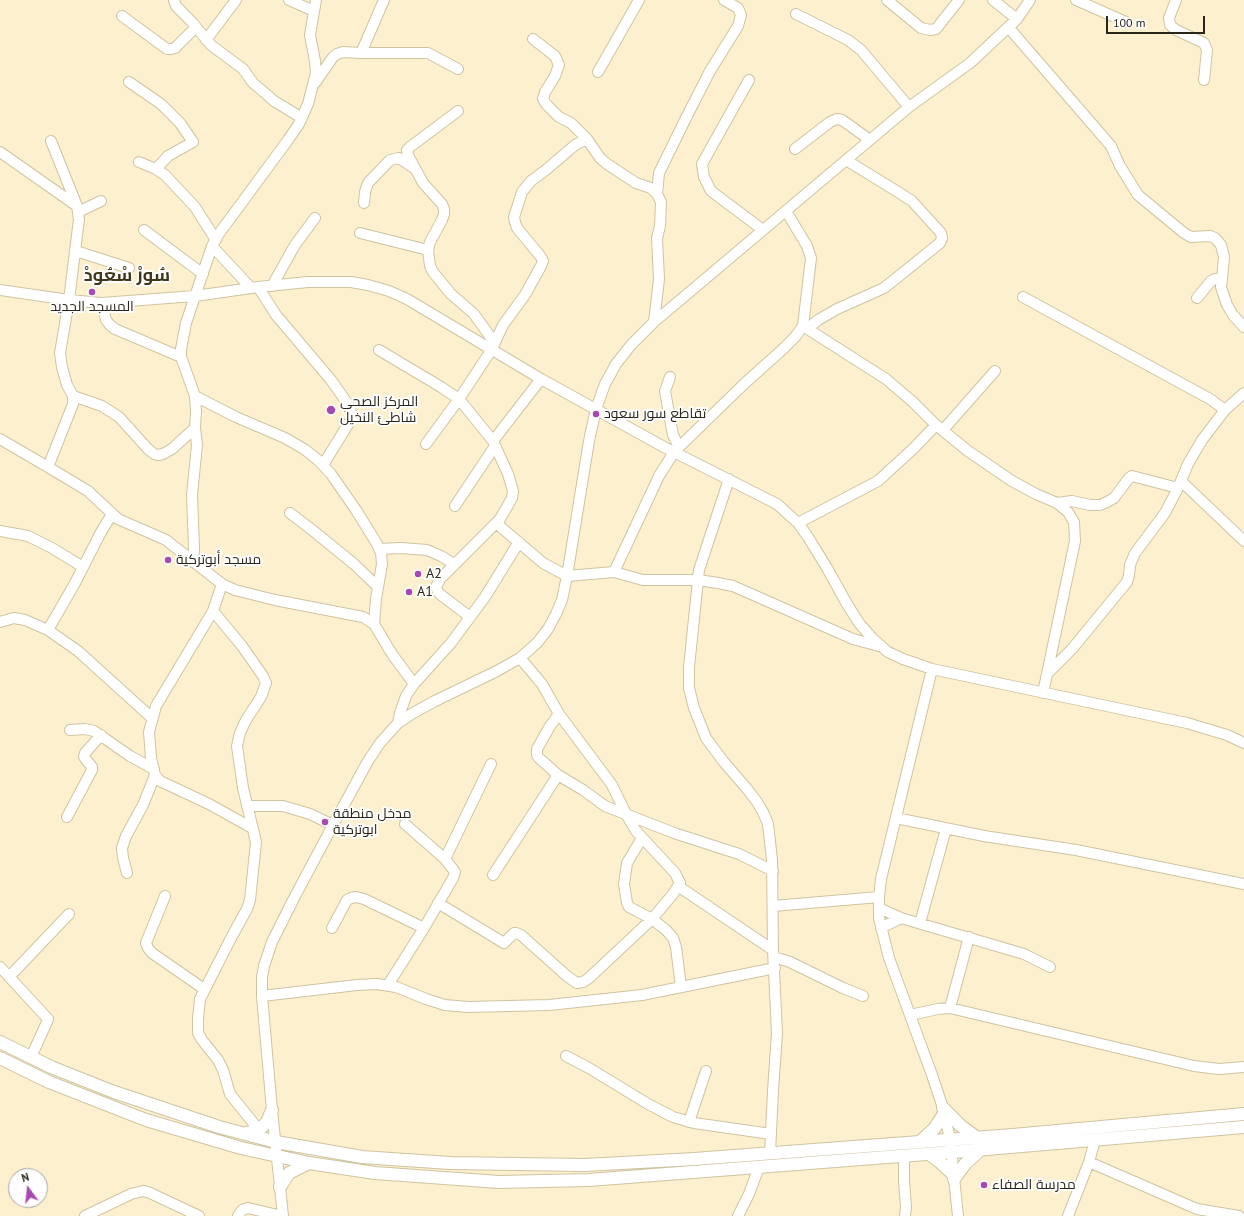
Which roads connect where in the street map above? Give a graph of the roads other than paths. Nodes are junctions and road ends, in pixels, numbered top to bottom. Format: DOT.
graph roads {
  1 [pos="174,0"];
  2 [pos="236,0"];
  3 [pos="288,0"];
  4 [pos="316,0"];
  5 [pos="384,0"];
  6 [pos="639,0"];
  7 [pos="724,0"];
  8 [pos="887,0"];
  9 [pos="959,0"];
  10 [pos="992,0"];
  11 [pos="1030,0"];
  12 [pos="1076,0"];
  13 [pos="1176,0"];
  14 [pos="314,11"];
  15 [pos="796,14"];
  16 [pos="122,16"];
  17 [pos="1017,19"];
  18 [pos="1126,22"];
  19 [pos="196,27"];
  20 [pos="1009,28"];
  21 [pos="533,39"];
  22 [pos="206,40"];
  23 [pos="361,53"];
  24 [pos="458,69"];
  25 [pos="598,72"];
  26 [pos="749,80"];
  27 [pos="1204,80"];
  28 [pos="129,82"];
  29 [pos="314,85"];
  30 [pos="909,107"];
  31 [pos="458,111"];
  32 [pos="302,118"];
  33 [pos="587,139"];
  34 [pos="870,140"];
  35 [pos="51,141"];
  36 [pos="795,149"];
  37 [pos="0,152"];
  38 [pos="846,160"];
  39 [pos="139,162"];
  40 [pos="414,168"];
  41 [pos="156,169"];
  42 [pos="657,194"];
  43 [pos="101,201"];
  44 [pos="364,203"];
  45 [pos="78,209"];
  46 [pos="786,211"];
  47 [pos="315,218"];
  48 [pos="144,230"];
  49 [pos="763,230"];
  50 [pos="360,233"];
  51 [pos="214,243"];
  52 [pos="428,250"];
  53 [pos="76,251"];
  54 [pos="129,268"];
  55 [pos="203,274"];
  56 [pos="1222,279"];
  57 [pos="272,286"];
  58 [pos="254,287"];
  59 [pos="0,290"];
  60 [pos="195,296"];
  61 [pos="1022,297"];
  62 [pos="1197,298"];
  63 [pos="69,300"];
  64 [pos="102,303"];
  65 [pos="654,322"];
  66 [pos="806,327"];
  67 [pos="1244,327"];
  68 [pos="493,346"];
  69 [pos="379,350"];
  70 [pos="181,357"];
  71 [pos="995,371"];
  72 [pos="670,377"];
  73 [pos="541,379"];
  74 [pos="1244,393"];
  75 [pos="73,396"];
  76 [pos="195,396"];
  77 [pos="459,400"];
  78 [pos="596,409"];
  79 [pos="1225,410"];
  80 [pos="195,428"];
  81 [pos="939,428"];
  82 [pos="0,439"];
  83 [pos="494,443"];
  84 [pos="426,444"];
  85 [pos="676,449"];
  86 [pos="323,465"];
  87 [pos="48,467"];
  88 [pos="729,479"];
  89 [pos="1180,484"];
  90 [pos="1057,503"];
  91 [pos="455,506"];
  92 [pos="112,514"];
  93 [pos="290,514"];
  94 [pos="496,523"];
  95 [pos="798,523"];
  96 [pos="0,531"];
  97 [pos="1244,541"];
  98 [pos="519,542"];
  99 [pos="379,549"];
  100 [pos="193,562"];
  101 [pos="454,564"];
  102 [pos="83,567"];
  103 [pos="614,572"];
  104 [pos="567,576"];
  105 [pos="698,580"];
  106 [pos="222,584"];
  107 [pos="378,587"];
  108 [pos="213,611"];
  109 [pos="470,617"];
  110 [pos="0,622"];
  111 [pos="374,624"];
  112 [pos="48,630"];
  113 [pos="881,647"];
  114 [pos="520,658"];
  115 [pos="932,669"];
  116 [pos="1047,674"];
  117 [pos="414,684"];
  118 [pos="1043,693"];
  119 [pos="559,714"];
  120 [pos="152,718"];
  121 [pos="398,723"];
  122 [pos="70,730"];
  123 [pos="101,735"];
  124 [pos="1244,743"];
  125 [pos="491,764"];
  126 [pos="154,772"];
  127 [pos="558,776"];
  128 [pos="247,806"];
  129 [pos="626,814"];
  130 [pos="67,817"];
  131 [pos="896,818"];
  132 [pos="405,824"];
  133 [pos="333,825"];
  134 [pos="252,828"];
  135 [pos="946,829"];
  136 [pos="642,838"];
  137 [pos="445,859"];
  138 [pos="773,871"];
  139 [pos="127,873"];
  140 [pos="493,875"];
  141 [pos="1244,884"];
  142 [pos="678,886"];
  143 [pos="164,896"];
  144 [pos="879,897"];
  145 [pos="438,903"];
  146 [pos="773,906"];
  147 [pos="879,908"];
  148 [pos="69,914"];
  149 [pos="901,918"];
  150 [pos="652,919"];
  151 [pos="920,923"];
  152 [pos="332,928"];
  153 [pos="424,928"];
  154 [pos="881,928"];
  155 [pos="969,937"];
  156 [pos="773,954"];
  157 [pos="0,967"];
  158 [pos="1050,967"];
  159 [pos="775,968"];
  160 [pos="9,977"];
  161 [pos="388,985"];
  162 [pos="681,987"];
  163 [pos="204,989"];
  164 [pos="262,996"];
  165 [pos="863,996"];
  166 [pos="950,1008"];
  167 [pos="910,1015"];
  168 [pos="0,1042"];
  169 [pos="566,1056"];
  170 [pos="31,1057"];
  171 [pos="3,1060"];
  172 [pos="1244,1067"];
  173 [pos="706,1071"];
  174 [pos="272,1110"];
  175 [pos="943,1111"];
  176 [pos="1244,1114"];
  177 [pos="689,1122"];
  178 [pos="1244,1127"];
  179 [pos="258,1130"];
  180 [pos="246,1134"];
  181 [pos="771,1134"];
  182 [pos="976,1137"];
  183 [pos="950,1139"];
  184 [pos="1095,1140"];
  185 [pos="921,1141"];
  186 [pos="276,1142"];
  187 [pos="980,1150"];
  188 [pos="952,1152"];
  189 [pos="770,1153"];
  190 [pos="929,1154"];
  191 [pos="277,1156"];
  192 [pos="904,1156"];
  193 [pos="309,1162"];
  194 [pos="1089,1162"];
  195 [pos="760,1167"];
  196 [pos="954,1177"];
  197 [pos="280,1187"];
  198 [pos="85,1216"];
  199 [pos="198,1216"];
  200 [pos="238,1216"];
  201 [pos="283,1216"];
  202 [pos="738,1216"];
  203 [pos="905,1216"];
  204 [pos="958,1216"];
  205 [pos="1068,1216"];
  206 [pos="1239,1216"];
  1 -- 19 [label="street"];
  2 -- 22 [label="street"];
  3 -- 14 [label="street"];
  4 -- 14 [label="street"];
  5 -- 23 [label="street"];
  6 -- 25 [label="street"];
  7 -- 42 [label="street"];
  8 -- 9 [label="street"];
  10 -- 17 [label="street"];
  11 -- 17 [label="street"];
  12 -- 18 [label="street"];
  13 -- 27 [label="street"];
  14 -- 29 [label="street"];
  15 -- 30 [label="street"];
  16 -- 19 [label="street"];
  17 -- 20 [label="street"];
  19 -- 22 [label="street"];
  20 -- 30 [label="street"];
  20 -- 56 [label="street"];
  21 -- 33 [label="street"];
  22 -- 32 [label="street"];
  23 -- 24 [label="street"];
  23 -- 29 [label="street"];
  26 -- 49 [label="street"];
  28 -- 41 [label="street"];
  29 -- 32 [label="street"];
  30 -- 34 [label="street"];
  31 -- 40 [label="street"];
  32 -- 51 [label="street"];
  33 -- 42 [label="street"];
  33 -- 68 [label="street"];
  34 -- 36 [label="street"];
  34 -- 38 [label="street"];
  35 -- 45 [label="street"];
  37 -- 45 [label="street"];
  38 -- 46 [label="street"];
  38 -- 66 [label="street"];
  39 -- 41 [label="street"];
  40 -- 44 [label="street"];
  40 -- 52 [label="street"];
  41 -- 51 [label="street"];
  42 -- 65 [label="street"];
  43 -- 45 [label="street"];
  45 -- 53 [label="street"];
  46 -- 49 [label="street"];
  46 -- 66 [label="street"];
  47 -- 57 [label="street"];
  48 -- 55 [label="street"];
  49 -- 65 [label="street"];
  50 -- 52 [label="street"];
  51 -- 55 [label="street"];
  51 -- 58 [label="street"];
  52 -- 68 [label="street"];
  53 -- 54 [label="street"];
  53 -- 63 [label="street"];
  55 -- 60 [label="street"];
  56 -- 62 [label="street"];
  56 -- 67 [label="street"];
  57 -- 58 [label="street"];
  57 -- 68 [label="street"];
  58 -- 60 [label="street"];
  58 -- 86 [label="street"];
  59 -- 63 [label="street"];
  60 -- 64 [label="street"];
  60 -- 70 [label="street"];
  61 -- 79 [label="street"];
  63 -- 64 [label="street"];
  63 -- 75 [label="street"];
  64 -- 70 [label="street"];
  65 -- 78 [label="street"];
  66 -- 81 [label="street"];
  66 -- 85 [label="street"];
  68 -- 73 [label="street"];
  68 -- 77 [label="street"];
  69 -- 77 [label="street"];
  70 -- 76 [label="street"];
  71 -- 81 [label="street"];
  72 -- 85 [label="street"];
  73 -- 78 [label="street"];
  73 -- 83 [label="street"];
  74 -- 79 [label="street"];
  75 -- 80 [label="street"];
  75 -- 87 [label="street"];
  76 -- 80 [label="street"];
  76 -- 86 [label="street"];
  77 -- 83 [label="street"];
  77 -- 84 [label="street"];
  78 -- 85 [label="street"];
  78 -- 104 [label="street"];
  79 -- 89 [label="street"];
  80 -- 100 [label="street"];
  81 -- 90 [label="street"];
  81 -- 95 [label="street"];
  82 -- 87 [label="street"];
  83 -- 91 [label="street"];
  83 -- 94 [label="street"];
  85 -- 88 [label="street"];
  85 -- 103 [label="street"];
  86 -- 99 [label="street"];
  87 -- 92 [label="street"];
  88 -- 95 [label="street"];
  88 -- 105 [label="street"];
  89 -- 90 [label="street"];
  89 -- 97 [label="street"];
  89 -- 116 [label="street"];
  90 -- 116 [label="street"];
  92 -- 100 [label="street"];
  92 -- 102 [label="street"];
  93 -- 107 [label="street"];
  94 -- 98 [label="street"];
  94 -- 101 [label="street"];
  95 -- 113 [label="street"];
  96 -- 102 [label="street"];
  98 -- 104 [label="street"];
  98 -- 109 [label="street"];
  99 -- 101 [label="street"];
  99 -- 107 [label="street"];
  100 -- 106 [label="street"];
  101 -- 109 [label="street"];
  102 -- 112 [label="street"];
  103 -- 104 [label="street"];
  103 -- 105 [label="street"];
  104 -- 114 [label="street"];
  105 -- 113 [label="street"];
  105 -- 138 [label="street"];
  106 -- 108 [label="street"];
  106 -- 111 [label="street"];
  107 -- 111 [label="street"];
  108 -- 120 [label="street"];
  108 -- 128 [label="street"];
  109 -- 117 [label="street"];
  110 -- 112 [label="street"];
  111 -- 117 [label="street"];
  112 -- 120 [label="street"];
  113 -- 115 [label="street"];
  114 -- 119 [label="street"];
  114 -- 121 [label="street"];
  115 -- 118 [label="street"];
  115 -- 131 [label="street"];
  116 -- 118 [label="street"];
  117 -- 121 [label="street"];
  118 -- 124 [label="street"];
  119 -- 127 [label="street"];
  119 -- 129 [label="street"];
  120 -- 126 [label="street"];
  121 -- 133 [label="street"];
  122 -- 123 [label="street"];
  123 -- 126 [label="street"];
  123 -- 130 [label="street"];
  125 -- 137 [label="street"];
  126 -- 134 [label="street"];
  126 -- 139 [label="street"];
  127 -- 129 [label="street"];
  127 -- 140 [label="street"];
  128 -- 133 [label="street"];
  128 -- 134 [label="street"];
  129 -- 136 [label="street"];
  129 -- 138 [label="street"];
  131 -- 135 [label="street"];
  131 -- 144 [label="street"];
  132 -- 137 [label="street"];
  133 -- 164 [label="street"];
  134 -- 163 [label="street"];
  135 -- 141 [label="street"];
  135 -- 151 [label="street"];
  136 -- 142 [label="street"];
  136 -- 150 [label="street"];
  137 -- 145 [label="street"];
  138 -- 146 [label="street"];
  142 -- 150 [label="street"];
  142 -- 156 [label="street"];
  143 -- 163 [label="street"];
  144 -- 146 [label="street"];
  144 -- 147 [label="street"];
  145 -- 150 [label="street"];
  145 -- 153 [label="street"];
  146 -- 156 [label="street"];
  147 -- 149 [label="street"];
  147 -- 154 [label="street"];
  148 -- 160 [label="street"];
  149 -- 151 [label="street"];
  149 -- 154 [label="street"];
  150 -- 162 [label="street"];
  151 -- 155 [label="street"];
  152 -- 153 [label="street"];
  153 -- 161 [label="street"];
  154 -- 167 [label="street"];
  155 -- 158 [label="street"];
  155 -- 166 [label="street"];
  156 -- 159 [label="street"];
  156 -- 165 [label="street"];
  157 -- 160 [label="street"];
  159 -- 162 [label="street"];
  159 -- 181 [label="street"];
  160 -- 170 [label="street"];
  161 -- 162 [label="street"];
  161 -- 164 [label="street"];
  163 -- 179 [label="street"];
  164 -- 174 [label="street"];
  166 -- 167 [label="street"];
  166 -- 172 [label="street"];
  167 -- 175 [label="street"];
  168 -- 170 [label="main road"];
  169 -- 177 [label="street"];
  170 -- 180 [label="main road"];
  171 -- 191 [label="main road"];
  173 -- 177 [label="street"];
  174 -- 179 [label="main road"];
  174 -- 186 [label="street"];
  175 -- 182 [label="main road"];
  175 -- 183 [label="street"];
  175 -- 185 [label="main road"];
  176 -- 182 [label="main road"];
  177 -- 181 [label="street"];
  178 -- 184 [label="main road"];
  179 -- 180 [label="main road"];
  180 -- 186 [label="main road"];
  181 -- 189 [label="street"];
  182 -- 183 [label="main road"];
  183 -- 185 [label="main road"];
  183 -- 188 [label="street"];
  184 -- 187 [label="main road"];
  184 -- 194 [label="street"];
  185 -- 189 [label="main road"];
  186 -- 189 [label="main road"];
  186 -- 191 [label="street"];
  187 -- 188 [label="main road"];
  187 -- 196 [label="main road"];
  188 -- 190 [label="main road"];
  188 -- 196 [label="street"];
  190 -- 192 [label="main road"];
  190 -- 196 [label="main road"];
  191 -- 193 [label="main road"];
  191 -- 197 [label="street"];
  192 -- 195 [label="main road"];
  192 -- 203 [label="street"];
  193 -- 195 [label="main road"];
  193 -- 197 [label="main road"];
  194 -- 205 [label="street"];
  194 -- 206 [label="street"];
  195 -- 202 [label="street"];
  196 -- 204 [label="street"];
  197 -- 201 [label="street"];
  198 -- 199 [label="street"];
  200 -- 201 [label="street"];
}
